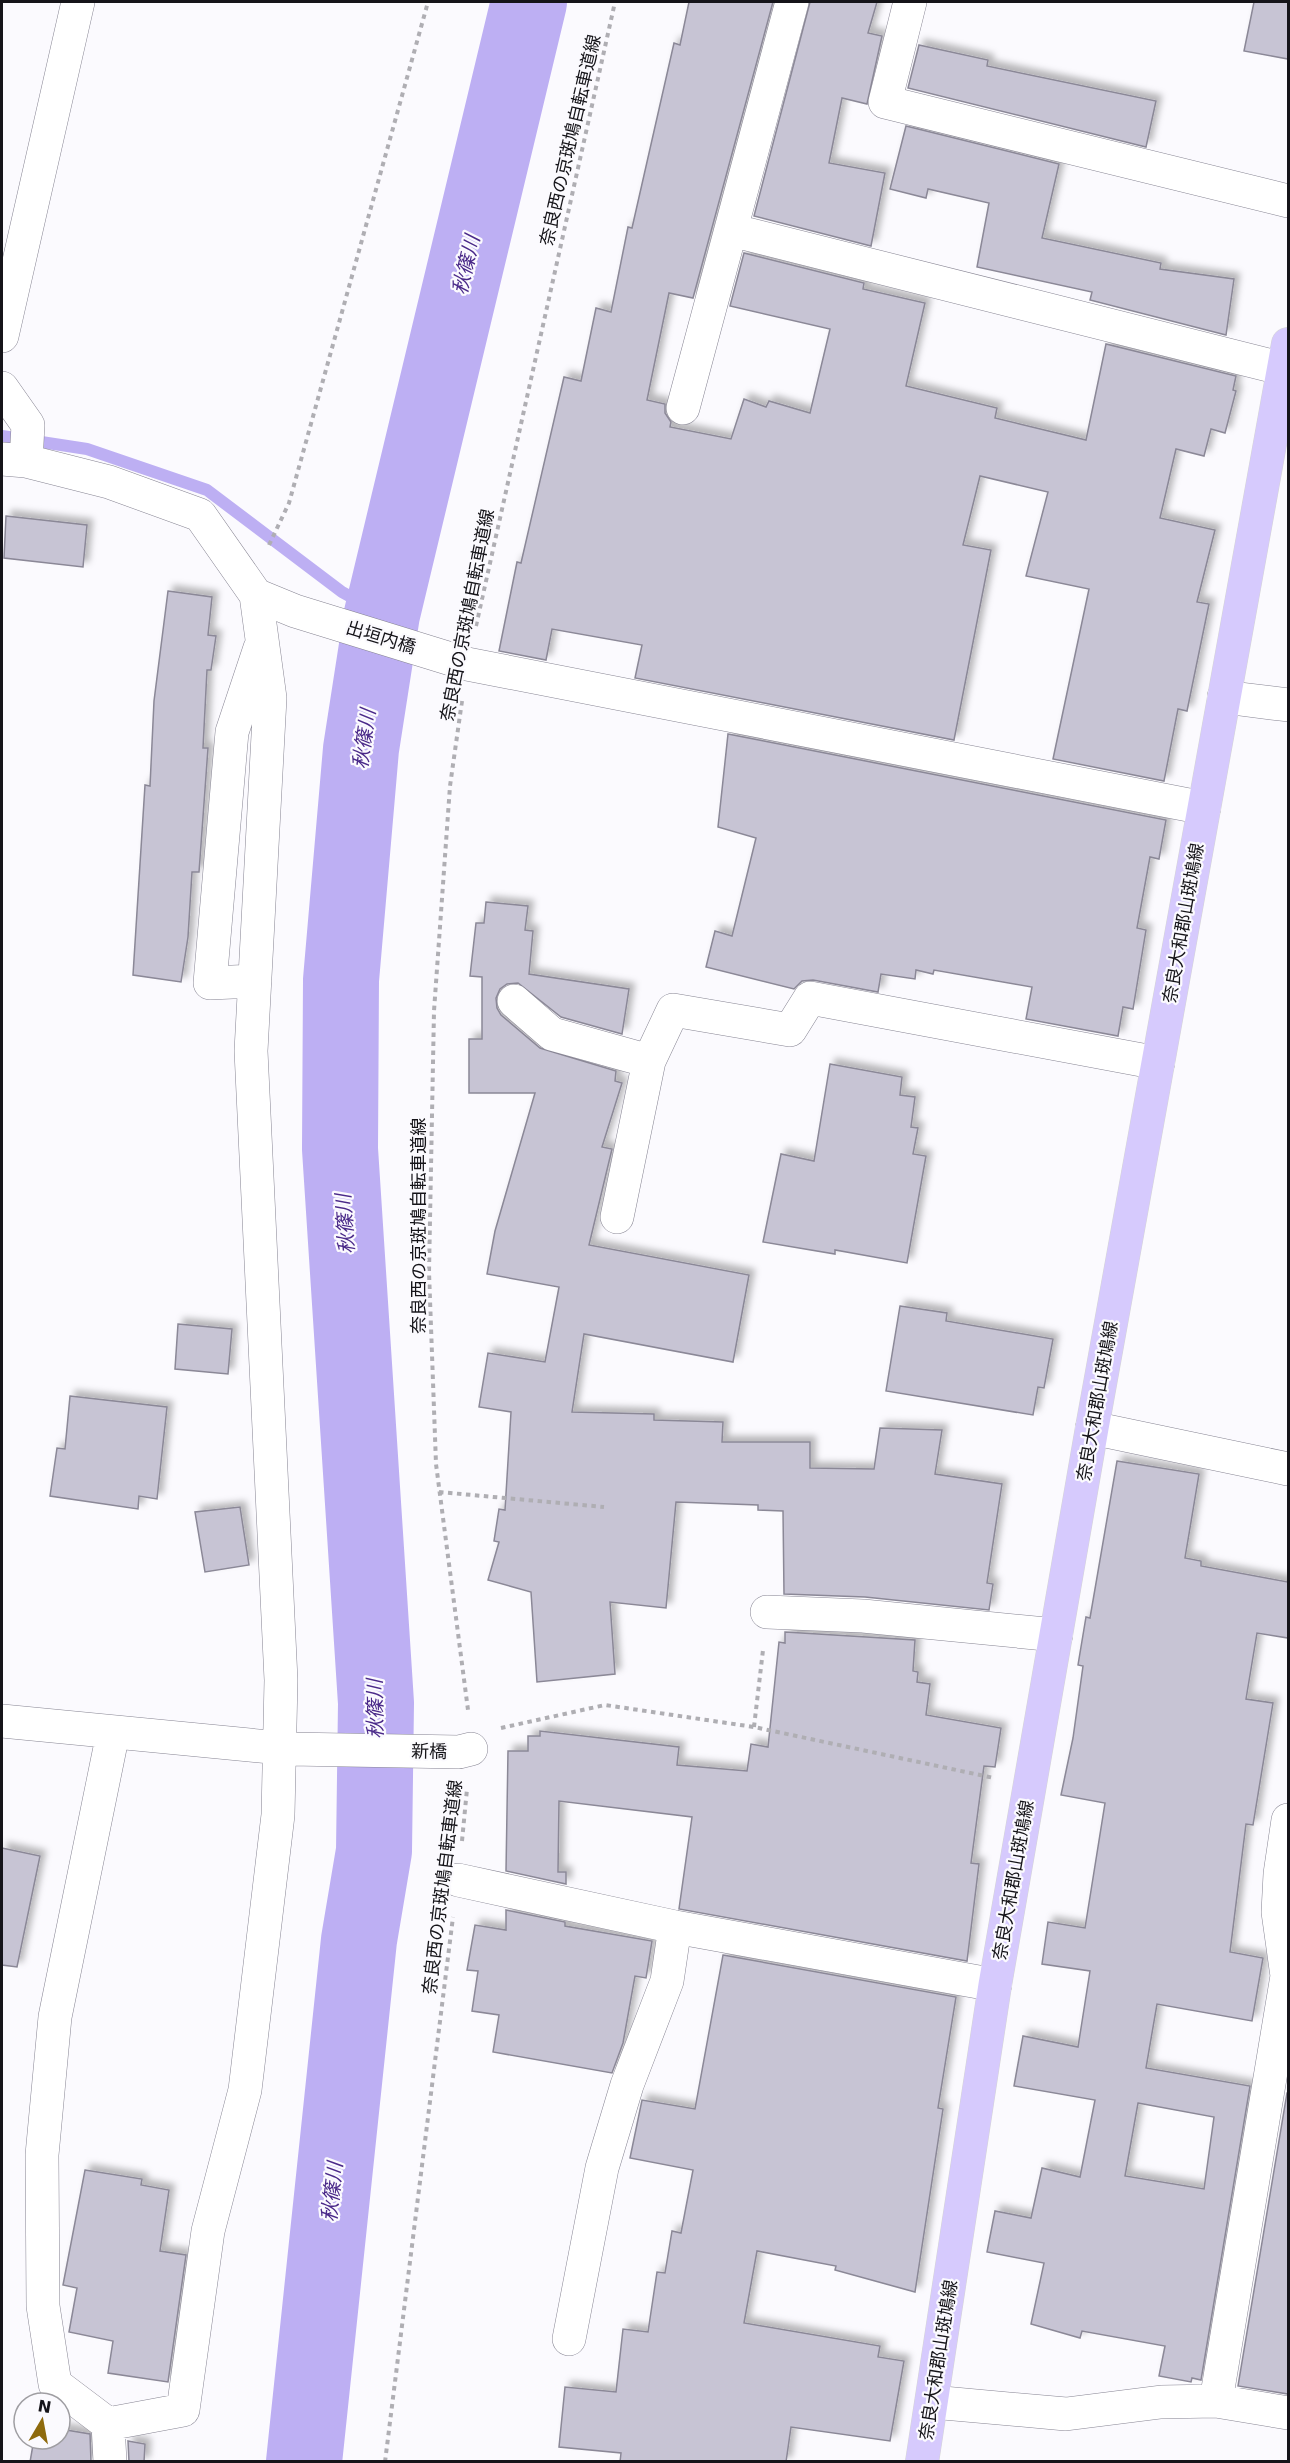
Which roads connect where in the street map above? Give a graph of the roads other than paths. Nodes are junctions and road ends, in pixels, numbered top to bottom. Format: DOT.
graph roads {
  1 [pos="78,2"];
  2 [pos="792,2"];
  3 [pos="910,2"];
  4 [pos="1288,201"];
  5 [pos="731,230"];
  6 [pos="2,336"];
  7 [pos="1286,356"];
  8 [pos="2,388"];
  9 [pos="683,408"];
  10 [pos="18,459"];
  11 [pos="256,595"];
  12 [pos="262,640"];
  13 [pos="1224,697"];
  14 [pos="1288,705"];
  15 [pos="1204,808"];
  16 [pos="255,981"];
  17 [pos="514,1001"];
  18 [pos="649,1061"];
  19 [pos="1158,1063"];
  20 [pos="617,1216"];
  21 [pos="1092,1428"];
  22 [pos="1288,1469"];
  23 [pos="767,1612"];
  24 [pos="1056,1635"];
  25 [pos="2,1721"];
  26 [pos="113,1733"];
  27 [pos="467,1745"];
  28 [pos="285,1748"];
  29 [pos="1288,1820"];
  30 [pos="1284,1875"];
  31 [pos="458,1880"];
  32 [pos="675,1926"];
  33 [pos="995,1985"];
  34 [pos="569,2339"];
  35 [pos="1216,2401"];
  36 [pos="932,2402"];
  37 [pos="1288,2413"];
  38 [pos="108,2424"];
  39 [pos="110,2462"];
  40 [pos="922,2462"];
  1 -- 6 [label="street"];
  2 -- 5 [label="street"];
  3 -- 4 [label="street"];
  5 -- 7 [label="street"];
  5 -- 9 [label="street"];
  7 -- 13 [label="main road, 奈良大和郡山斑鳩線"];
  8 -- 10 [label="street"];
  10 -- 11 [label="street"];
  11 -- 12 [label="street"];
  11 -- 15 [label="street, 出垣内橋"];
  12 -- 16 [label="street"];
  12 -- 16 [label="street"];
  13 -- 14 [label="street"];
  13 -- 15 [label="main road, 奈良大和郡山斑鳩線"];
  15 -- 19 [label="main road, 奈良大和郡山斑鳩線"];
  16 -- 28 [label="street"];
  17 -- 18 [label="street"];
  18 -- 19 [label="street"];
  18 -- 20 [label="street"];
  19 -- 21 [label="main road, 奈良大和郡山斑鳩線"];
  21 -- 22 [label="street"];
  21 -- 24 [label="main road, 奈良大和郡山斑鳩線"];
  23 -- 24 [label="street"];
  24 -- 33 [label="main road, 奈良大和郡山斑鳩線"];
  25 -- 26 [label="street, 新橋"];
  26 -- 28 [label="street, 新橋"];
  26 -- 38 [label="street"];
  27 -- 28 [label="street, 新橋"];
  28 -- 38 [label="street"];
  29 -- 30 [label="street"];
  30 -- 35 [label="street"];
  31 -- 32 [label="street"];
  32 -- 33 [label="street"];
  32 -- 34 [label="street"];
  33 -- 36 [label="main road, 奈良大和郡山斑鳩線"];
  35 -- 36 [label="street"];
  35 -- 37 [label="street"];
  36 -- 40 [label="main road, 奈良大和郡山斑鳩線"];
  38 -- 39 [label="street"];
}
